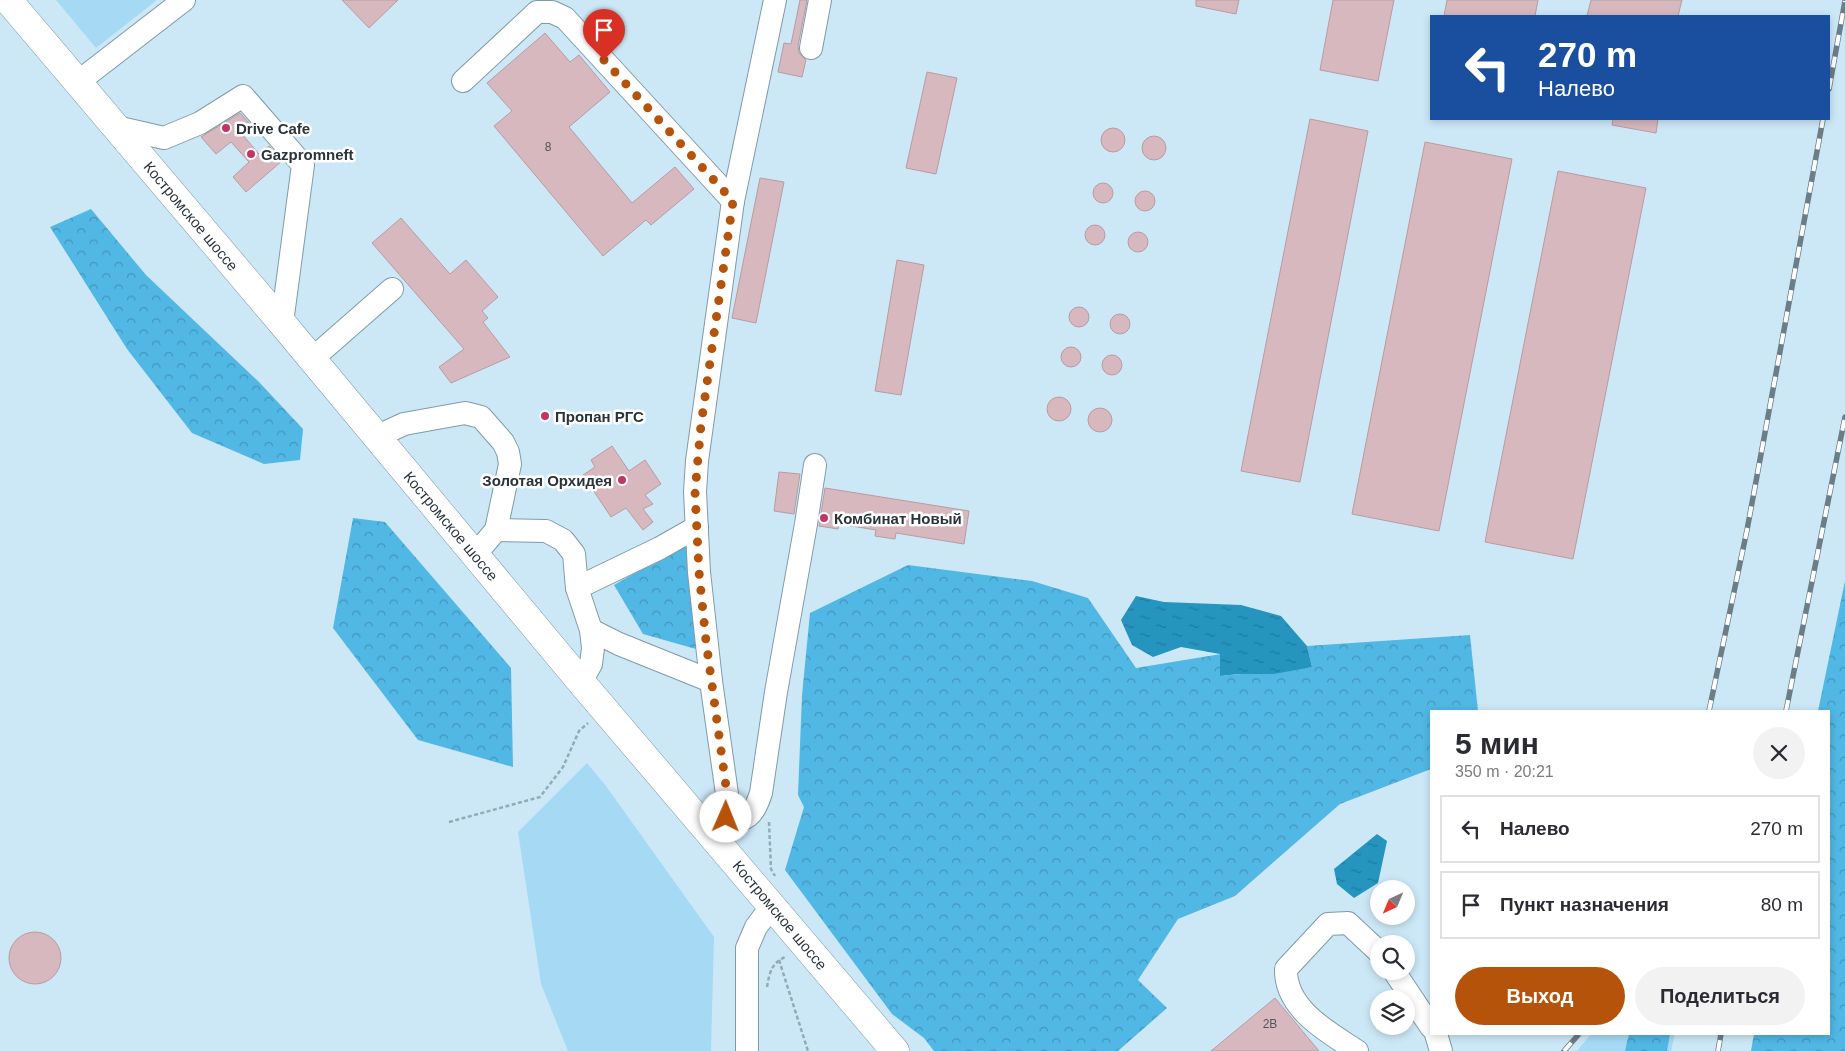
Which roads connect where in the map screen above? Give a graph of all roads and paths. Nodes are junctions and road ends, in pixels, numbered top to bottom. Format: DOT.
graph roads {
  1 [pos="184,0"];
  2 [pos="775,0"];
  3 [pos="820,0"];
  4 [pos="6,4"];
  5 [pos="811,48"];
  6 [pos="463,81"];
  7 [pos="78,82"];
  8 [pos="116,128"];
  9 [pos="733,201"];
  10 [pos="392,289"];
  11 [pos="282,323"];
  12 [pos="312,359"];
  13 [pos="376,437"];
  14 [pos="815,465"];
  15 [pos="697,528"];
  16 [pos="496,530"];
  17 [pos="475,555"];
  18 [pos="577,588"];
  19 [pos="590,630"];
  20 [pos="711,681"];
  21 [pos="581,682"];
  22 [pos="605,709"];
  23 [pos="770,818"];
  24 [pos="449,822"];
  25 [pos="719,832"];
  26 [pos="776,877"];
  27 [pos="772,906"];
  28 [pos="1370,944"];
  29 [pos="790,955"];
  30 [pos="779,960"];
  31 [pos="1400,980"];
  32 [pos="766,993"];
  33 [pos="1430,1025"];
  34 [pos="1436,1035"];
  35 [pos="746,1051"];
  36 [pos="808,1051"];
  37 [pos="894,1051"];
  38 [pos="1358,1051"];
  39 [pos="1441,1051"];
  1 -- 7 [label="street"];
  2 -- 9 [label="street"];
  3 -- 5 [label="street"];
  4 -- 7 [label="highway, Костромское шоссе"];
  6 -- 9 [label="street"];
  7 -- 8 [label="highway, Костромское шоссе"];
  8 -- 11 [label="highway, Костромское шоссе"];
  8 -- 11 [label="street"];
  9 -- 15 [label="street"];
  10 -- 12 [label="street"];
  11 -- 12 [label="highway, Костромское шоссе"];
  12 -- 13 [label="highway, Костромское шоссе"];
  13 -- 16 [label="street"];
  13 -- 17 [label="highway, Костромское шоссе"];
  14 -- 25 [label="street"];
  15 -- 18 [label="street"];
  15 -- 20 [label="street"];
  16 -- 17 [label="street"];
  16 -- 18 [label="street"];
  17 -- 21 [label="highway, Костромское шоссе"];
  18 -- 19 [label="street"];
  19 -- 20 [label="street"];
  19 -- 21 [label="street"];
  20 -- 25 [label="street"];
  21 -- 22 [label="highway, Костромское шоссе"];
  22 -- 24 [label="path"];
  22 -- 25 [label="highway, Костромское шоссе"];
  23 -- 26 [label="path"];
  25 -- 27 [label="highway, Костромское шоссе"];
  27 -- 35 [label="street"];
  27 -- 37 [label="highway, Костромское шоссе"];
  28 -- 38 [label="street"];
  29 -- 30 [label="path"];
  30 -- 32 [label="path"];
  30 -- 36 [label="path"];
  31 -- 33 [label="street"];
  34 -- 39 [label="street"];
}
